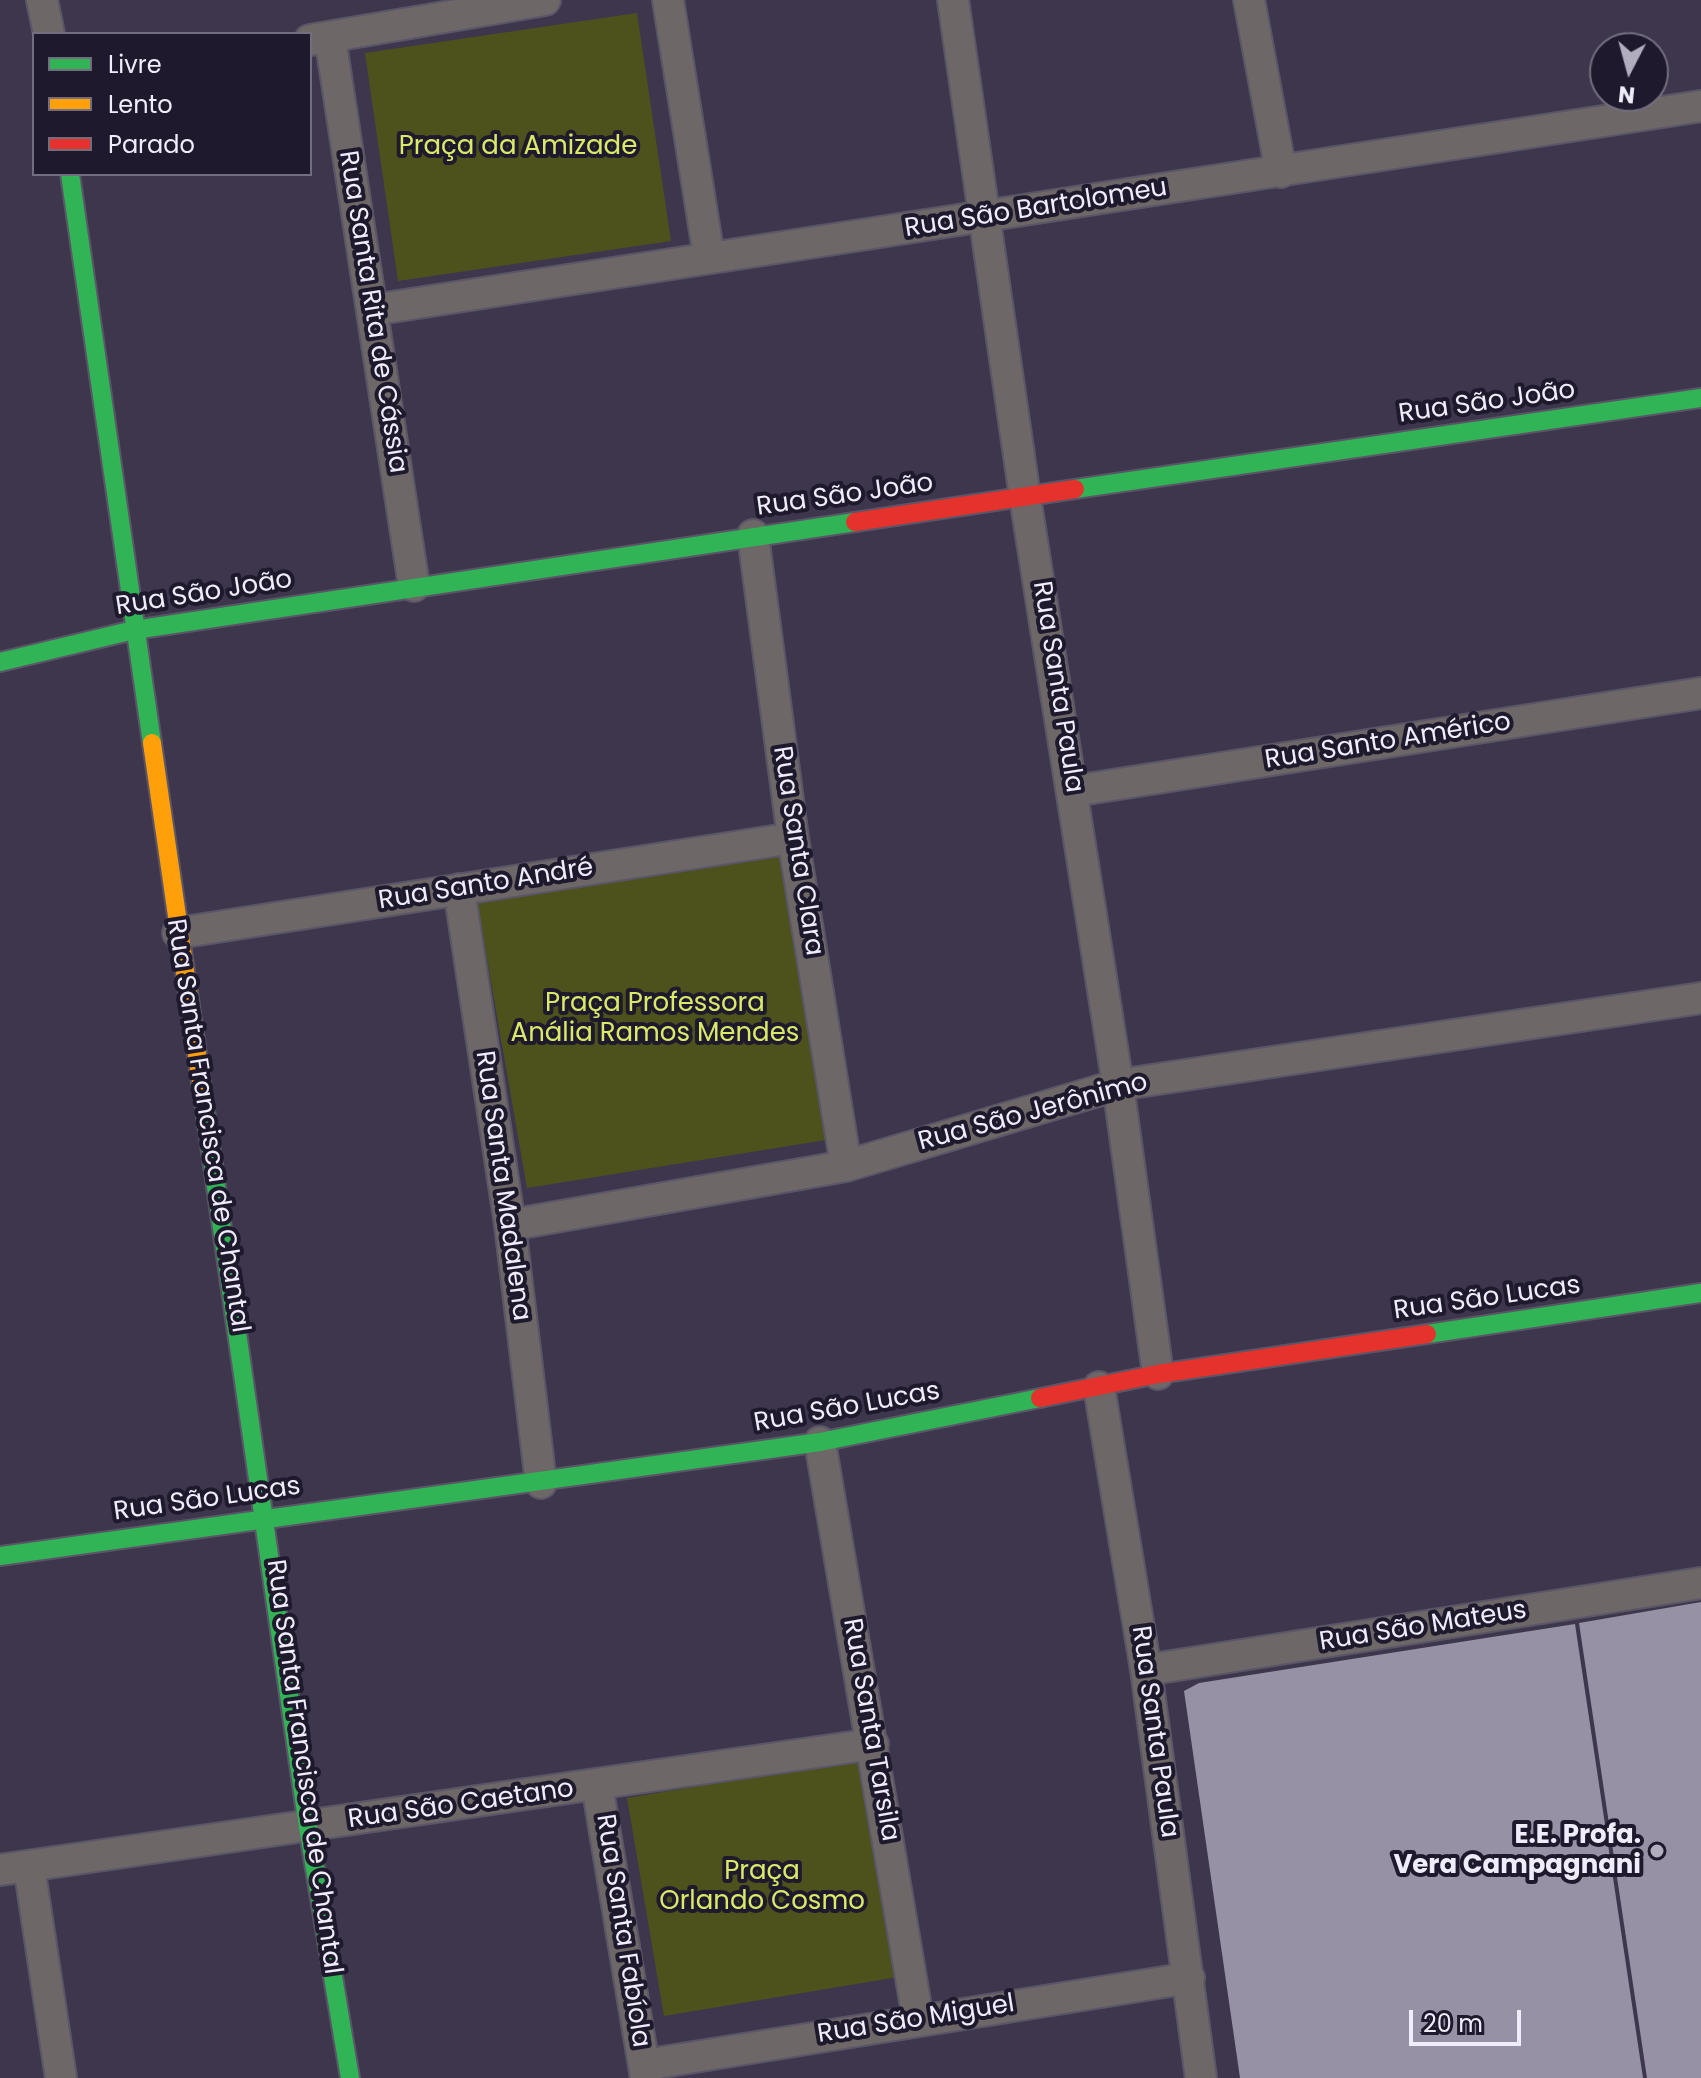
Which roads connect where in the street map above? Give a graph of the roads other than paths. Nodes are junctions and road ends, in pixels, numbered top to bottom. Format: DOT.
graph roads {
  1 [pos="42,0"];
  2 [pos="545,0"];
  3 [pos="668,0"];
  4 [pos="953,0"];
  5 [pos="1249,0"];
  6 [pos="49,32"];
  7 [pos="320,39"];
  8 [pos="1701,106"];
  9 [pos="1281,172"];
  10 [pos="70,176"];
  11 [pos="986,217"];
  12 [pos="709,257"];
  13 [pos="372,310"];
  14 [pos="1701,398"];
  15 [pos="1025,497"];
  16 [pos="753,535"];
  17 [pos="414,586"];
  18 [pos="134,630"];
  19 [pos="0,662"];
  20 [pos="1701,693"];
  21 [pos="1074,791"];
  22 [pos="793,838"];
  23 [pos="459,889"];
  24 [pos="178,933"];
  25 [pos="1701,998"];
  26 [pos="1118,1085"];
  27 [pos="846,1166"];
  28 [pos="510,1225"];
  29 [pos="1701,1293"];
  30 [pos="1158,1374"];
  31 [pos="1099,1387"];
  32 [pos="820,1442"];
  33 [pos="541,1483"];
  34 [pos="266,1517"];
  35 [pos="0,1556"];
  36 [pos="1701,1583"];
  37 [pos="1146,1670"];
  38 [pos="873,1744"];
  39 [pos="597,1785"];
  40 [pos="308,1827"];
  41 [pos="14,1868"];
  42 [pos="1189,1978"];
  43 [pos="918,2019"];
  44 [pos="645,2072"];
  45 [pos="61,2078"];
  46 [pos="350,2078"];
  47 [pos="1201,2078"];
  1 -- 6 [label="street"];
  2 -- 7 [label="street"];
  3 -- 12 [label="street"];
  4 -- 11 [label="street, Rua Santa Paula"];
  5 -- 9 [label="street"];
  7 -- 13 [label="street, Rua Santa Rita de Cássia"];
  8 -- 9 [label="street, Rua São Bartolomeu"];
  9 -- 11 [label="street, Rua São Bartolomeu"];
  10 -- 18 [label="street, Rua Santa Francisca de Chantal"];
  11 -- 12 [label="street, Rua São Bartolomeu"];
  11 -- 15 [label="street, Rua Santa Paula"];
  12 -- 13 [label="street, Rua São Bartolomeu"];
  13 -- 17 [label="street, Rua Santa Rita de Cássia"];
  14 -- 15 [label="street, Rua São João"];
  15 -- 16 [label="street, Rua São João"];
  15 -- 21 [label="street, Rua Santa Paula"];
  16 -- 17 [label="street, Rua São João"];
  16 -- 22 [label="street, Rua Santa Clara"];
  17 -- 18 [label="street, Rua São João"];
  18 -- 19 [label="street, Rua São João"];
  18 -- 24 [label="street, Rua Santa Francisca de Chantal"];
  20 -- 21 [label="street, Rua Santo Américo"];
  21 -- 26 [label="street, Rua Santa Paula"];
  22 -- 23 [label="street, Rua Santo André"];
  22 -- 27 [label="street, Rua Santa Clara"];
  23 -- 24 [label="street, Rua Santo André"];
  23 -- 28 [label="street, Rua Santa Madalena"];
  24 -- 34 [label="street, Rua Santa Francisca de Chantal"];
  25 -- 26 [label="street, Rua São Jerônimo"];
  26 -- 27 [label="street, Rua São Jerônimo"];
  26 -- 30 [label="street, Rua Santa Paula"];
  27 -- 28 [label="street, Rua São Jerônimo"];
  28 -- 33 [label="street, Rua Santa Madalena"];
  29 -- 30 [label="street, Rua São Lucas"];
  30 -- 31 [label="street, Rua São Lucas"];
  31 -- 32 [label="street, Rua São Lucas"];
  31 -- 37 [label="street, Rua Santa Paula"];
  32 -- 33 [label="street, Rua São Lucas"];
  32 -- 38 [label="street, Rua Santa Tarsila"];
  33 -- 34 [label="street, Rua São Lucas"];
  34 -- 35 [label="street, Rua São Lucas"];
  34 -- 40 [label="street, Rua Santa Francisca de Chantal"];
  36 -- 37 [label="street, Rua São Mateus"];
  37 -- 42 [label="street, Rua Santa Paula"];
  38 -- 39 [label="street, Rua São Caetano"];
  38 -- 43 [label="street, Rua Santa Tarsila"];
  39 -- 40 [label="street, Rua São Caetano"];
  39 -- 44 [label="street, Rua Santa Fabíola"];
  40 -- 41 [label="street, Rua São Caetano"];
  40 -- 46 [label="street, Rua Santa Francisca de Chantal"];
  41 -- 45 [label="street"];
  42 -- 43 [label="street, Rua São Miguel"];
  42 -- 47 [label="street, Rua Santa Paula"];
  43 -- 44 [label="street, Rua São Miguel"];
}
